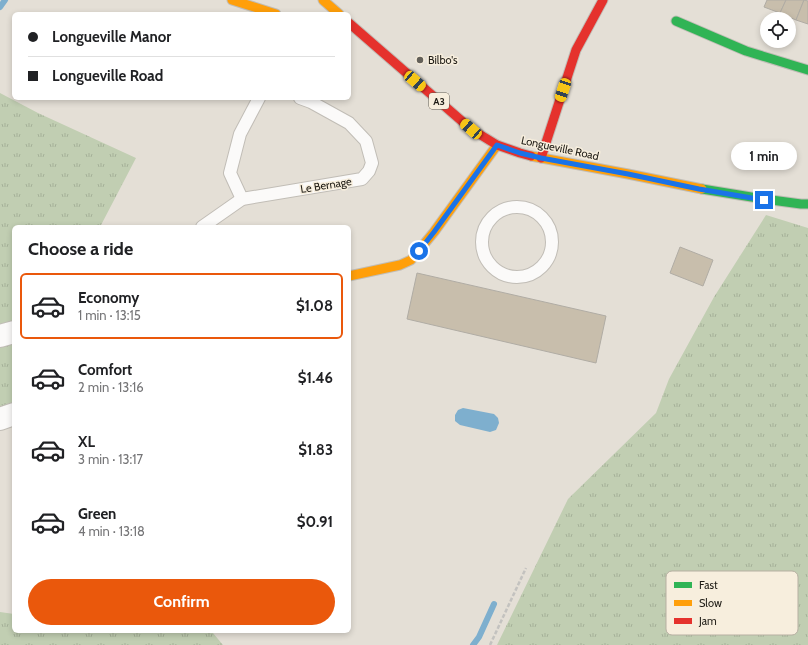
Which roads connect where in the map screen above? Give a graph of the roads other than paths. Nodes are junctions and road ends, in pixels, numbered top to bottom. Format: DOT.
graph roads {
  1 [pos="232,0"];
  2 [pos="323,0"];
  3 [pos="603,0"];
  4 [pos="270,12"];
  5 [pos="337,12"];
  6 [pos="676,21"];
  7 [pos="352,29"];
  8 [pos="808,70"];
  9 [pos="258,100"];
  10 [pos="306,100"];
  11 [pos="497,145"];
  12 [pos="541,158"];
  13 [pos="242,199"];
  14 [pos="806,206"];
  15 [pos="205,225"];
  16 [pos="536,272"];
  17 [pos="351,276"];
  18 [pos="12,333"];
  19 [pos="0,336"];
  20 [pos="12,415"];
  21 [pos="0,418"];
  1 -- 4 [label="main road"];
  2 -- 5 [label="main road"];
  3 -- 12 [label="main road"];
  6 -- 8 [label="main road"];
  7 -- 11 [label="main road, Longueville Road / A3"];
  9 -- 13 [label="lane"];
  10 -- 13 [label="lane, Le Bernage"];
  11 -- 12 [label="main road, Longueville Road / A3"];
  11 -- 17 [label="main road"];
  12 -- 14 [label="main road, Longueville Road / A3"];
  13 -- 15 [label="lane, Le Bernage"];
  16 -- 16 [label="lane"];
  18 -- 19 [label="street"];
  20 -- 21 [label="street"];
}
